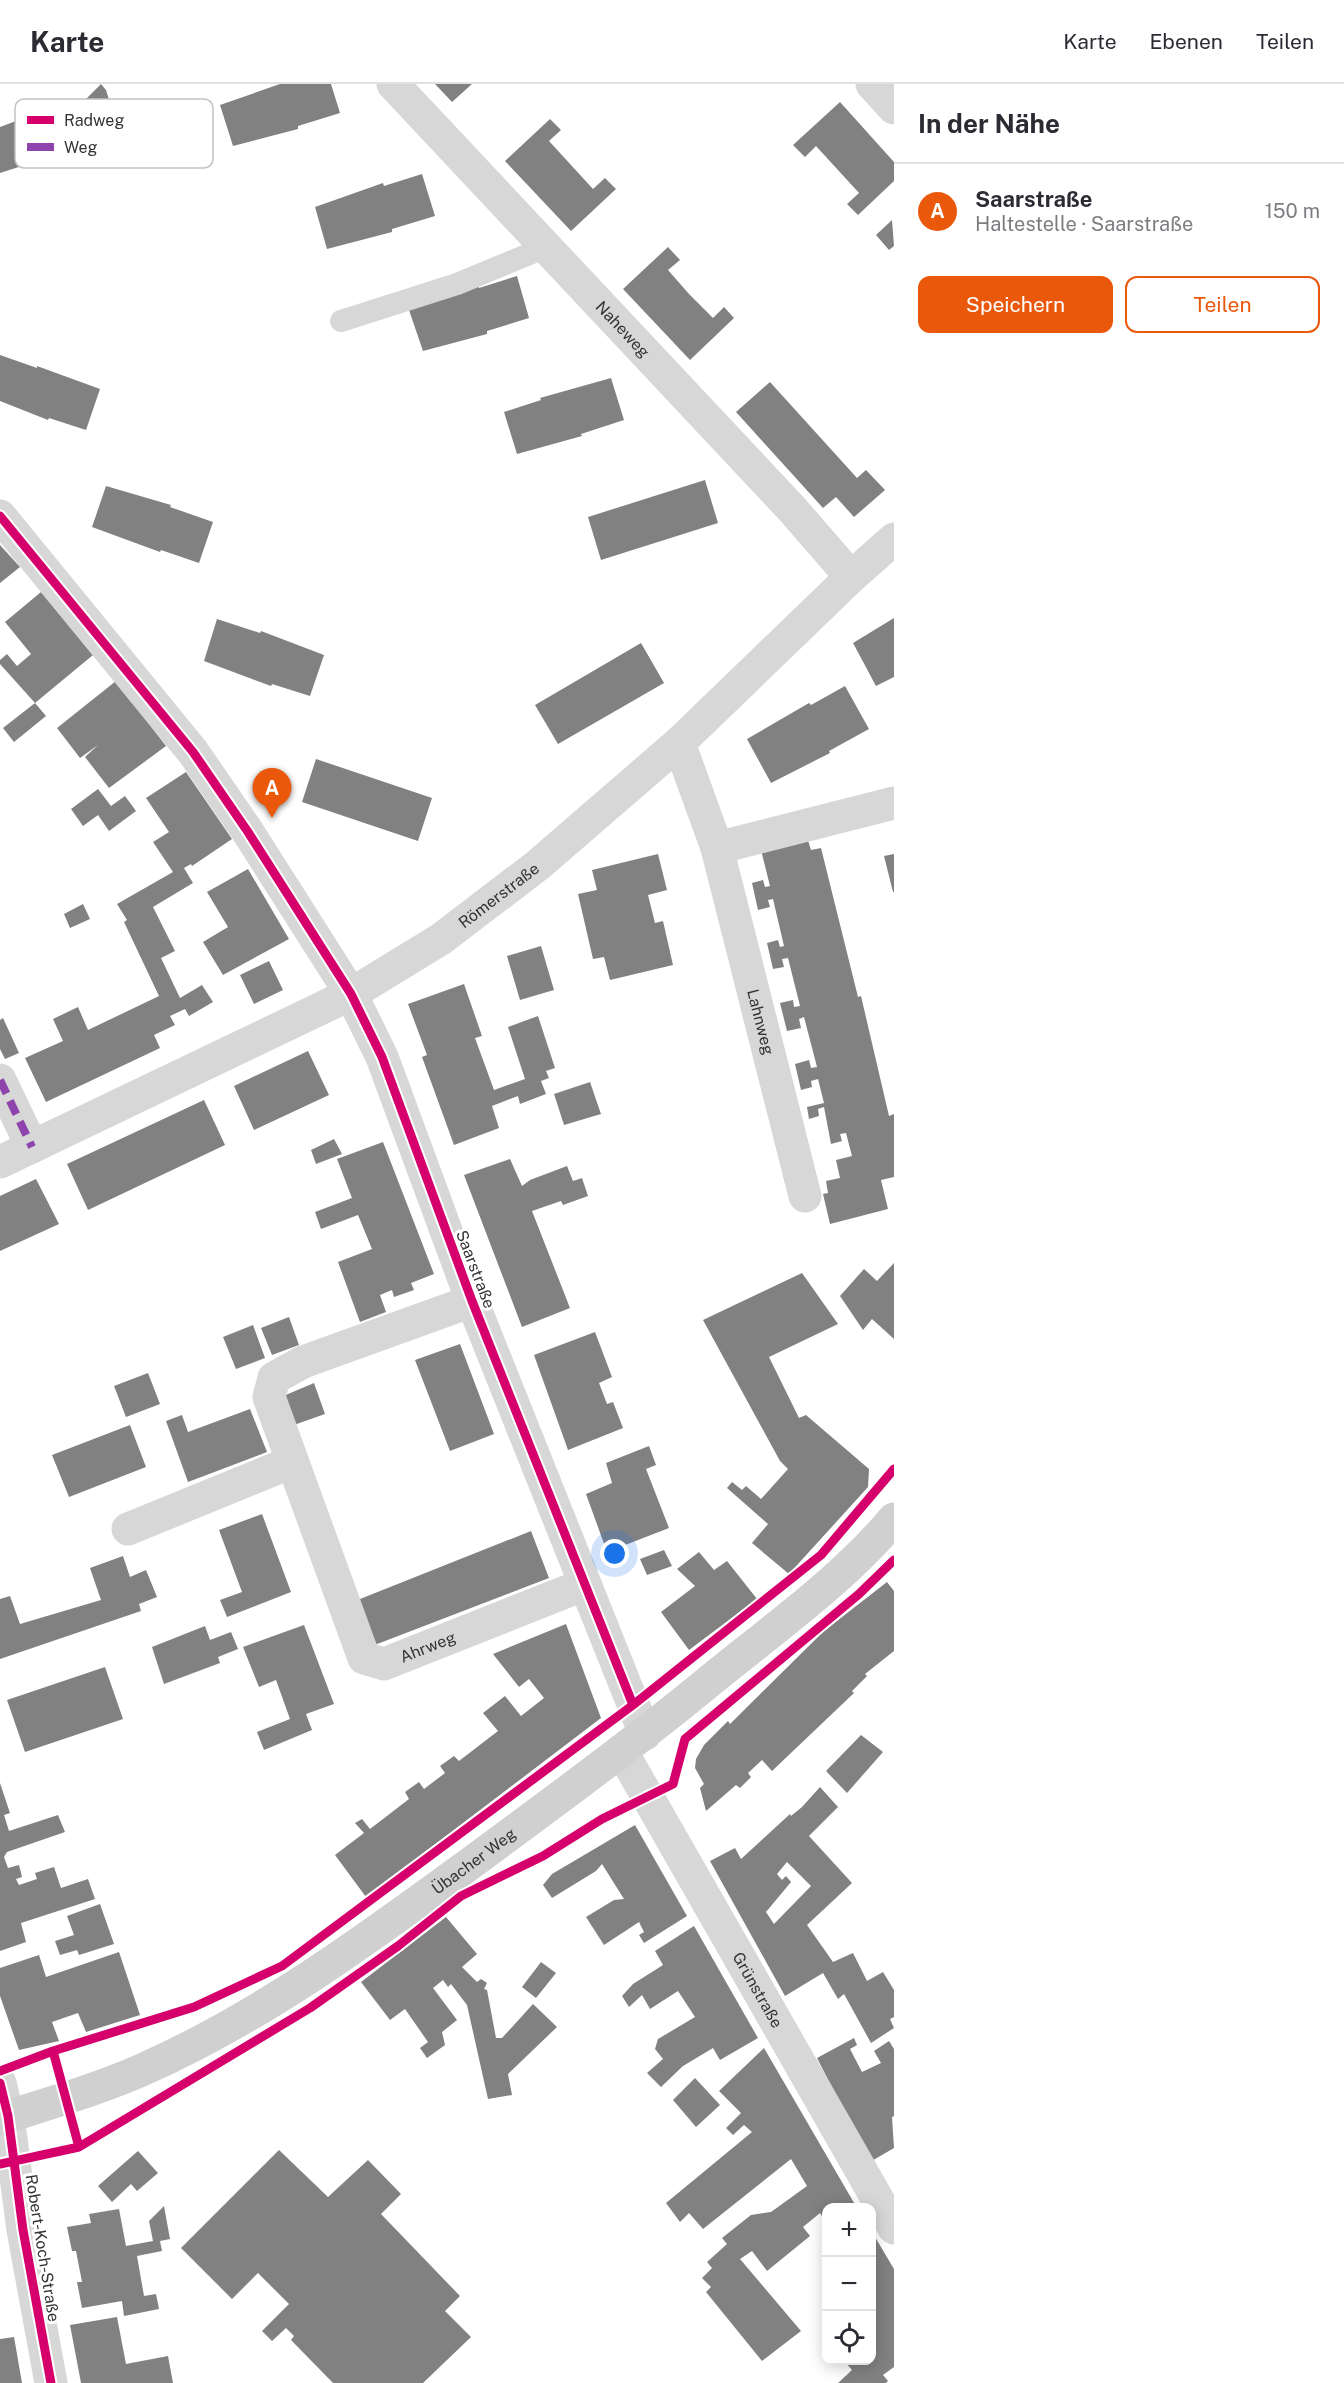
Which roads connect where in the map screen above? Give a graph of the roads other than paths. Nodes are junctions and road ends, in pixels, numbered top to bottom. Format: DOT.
graph roads {
  1 [pos="393,84"];
  2 [pos="872,84"];
  3 [pos="894,108"];
  4 [pos="546,247"];
  5 [pos="341,321"];
  6 [pos="0,516"];
  7 [pos="894,539"];
  8 [pos="851,577"];
  9 [pos="679,743"];
  10 [pos="894,803"];
  11 [pos="717,848"];
  12 [pos="351,994"];
  13 [pos="0,1080"];
  14 [pos="32,1147"];
  15 [pos="0,1162"];
  16 [pos="805,1196"];
  17 [pos="472,1301"];
  18 [pos="292,1462"];
  19 [pos="894,1519"];
  20 [pos="128,1529"];
  21 [pos="583,1585"];
  22 [pos="634,1743"];
  23 [pos="0,2084"];
  24 [pos="4,2117"];
  25 [pos="894,2228"];
  26 [pos="51,2383"];
  1 -- 4 [label="street, Naheweg"];
  2 -- 3 [label="street"];
  4 -- 5 [label="lane"];
  4 -- 8 [label="street, Naheweg"];
  6 -- 12 [label="street, Saarstraße"];
  7 -- 8 [label="street, Römerstraße"];
  8 -- 9 [label="street, Römerstraße"];
  9 -- 11 [label="street, Lahnweg"];
  9 -- 12 [label="street, Römerstraße"];
  10 -- 11 [label="street"];
  11 -- 16 [label="street, Lahnweg"];
  12 -- 14 [label="street, Römerstraße"];
  12 -- 17 [label="street, Saarstraße"];
  13 -- 14 [label="street"];
  14 -- 15 [label="street, Römerstraße"];
  17 -- 18 [label="street, Ahrweg"];
  17 -- 21 [label="street, Saarstraße"];
  18 -- 20 [label="street"];
  18 -- 21 [label="street, Ahrweg"];
  19 -- 22 [label="main road, Übacher Weg"];
  21 -- 22 [label="street, Saarstraße"];
  22 -- 24 [label="main road, Übacher Weg"];
  22 -- 25 [label="street, Grünstraße"];
  23 -- 24 [label="street, Robert-Koch-Straße"];
  24 -- 26 [label="street, Robert-Koch-Straße"];
}
